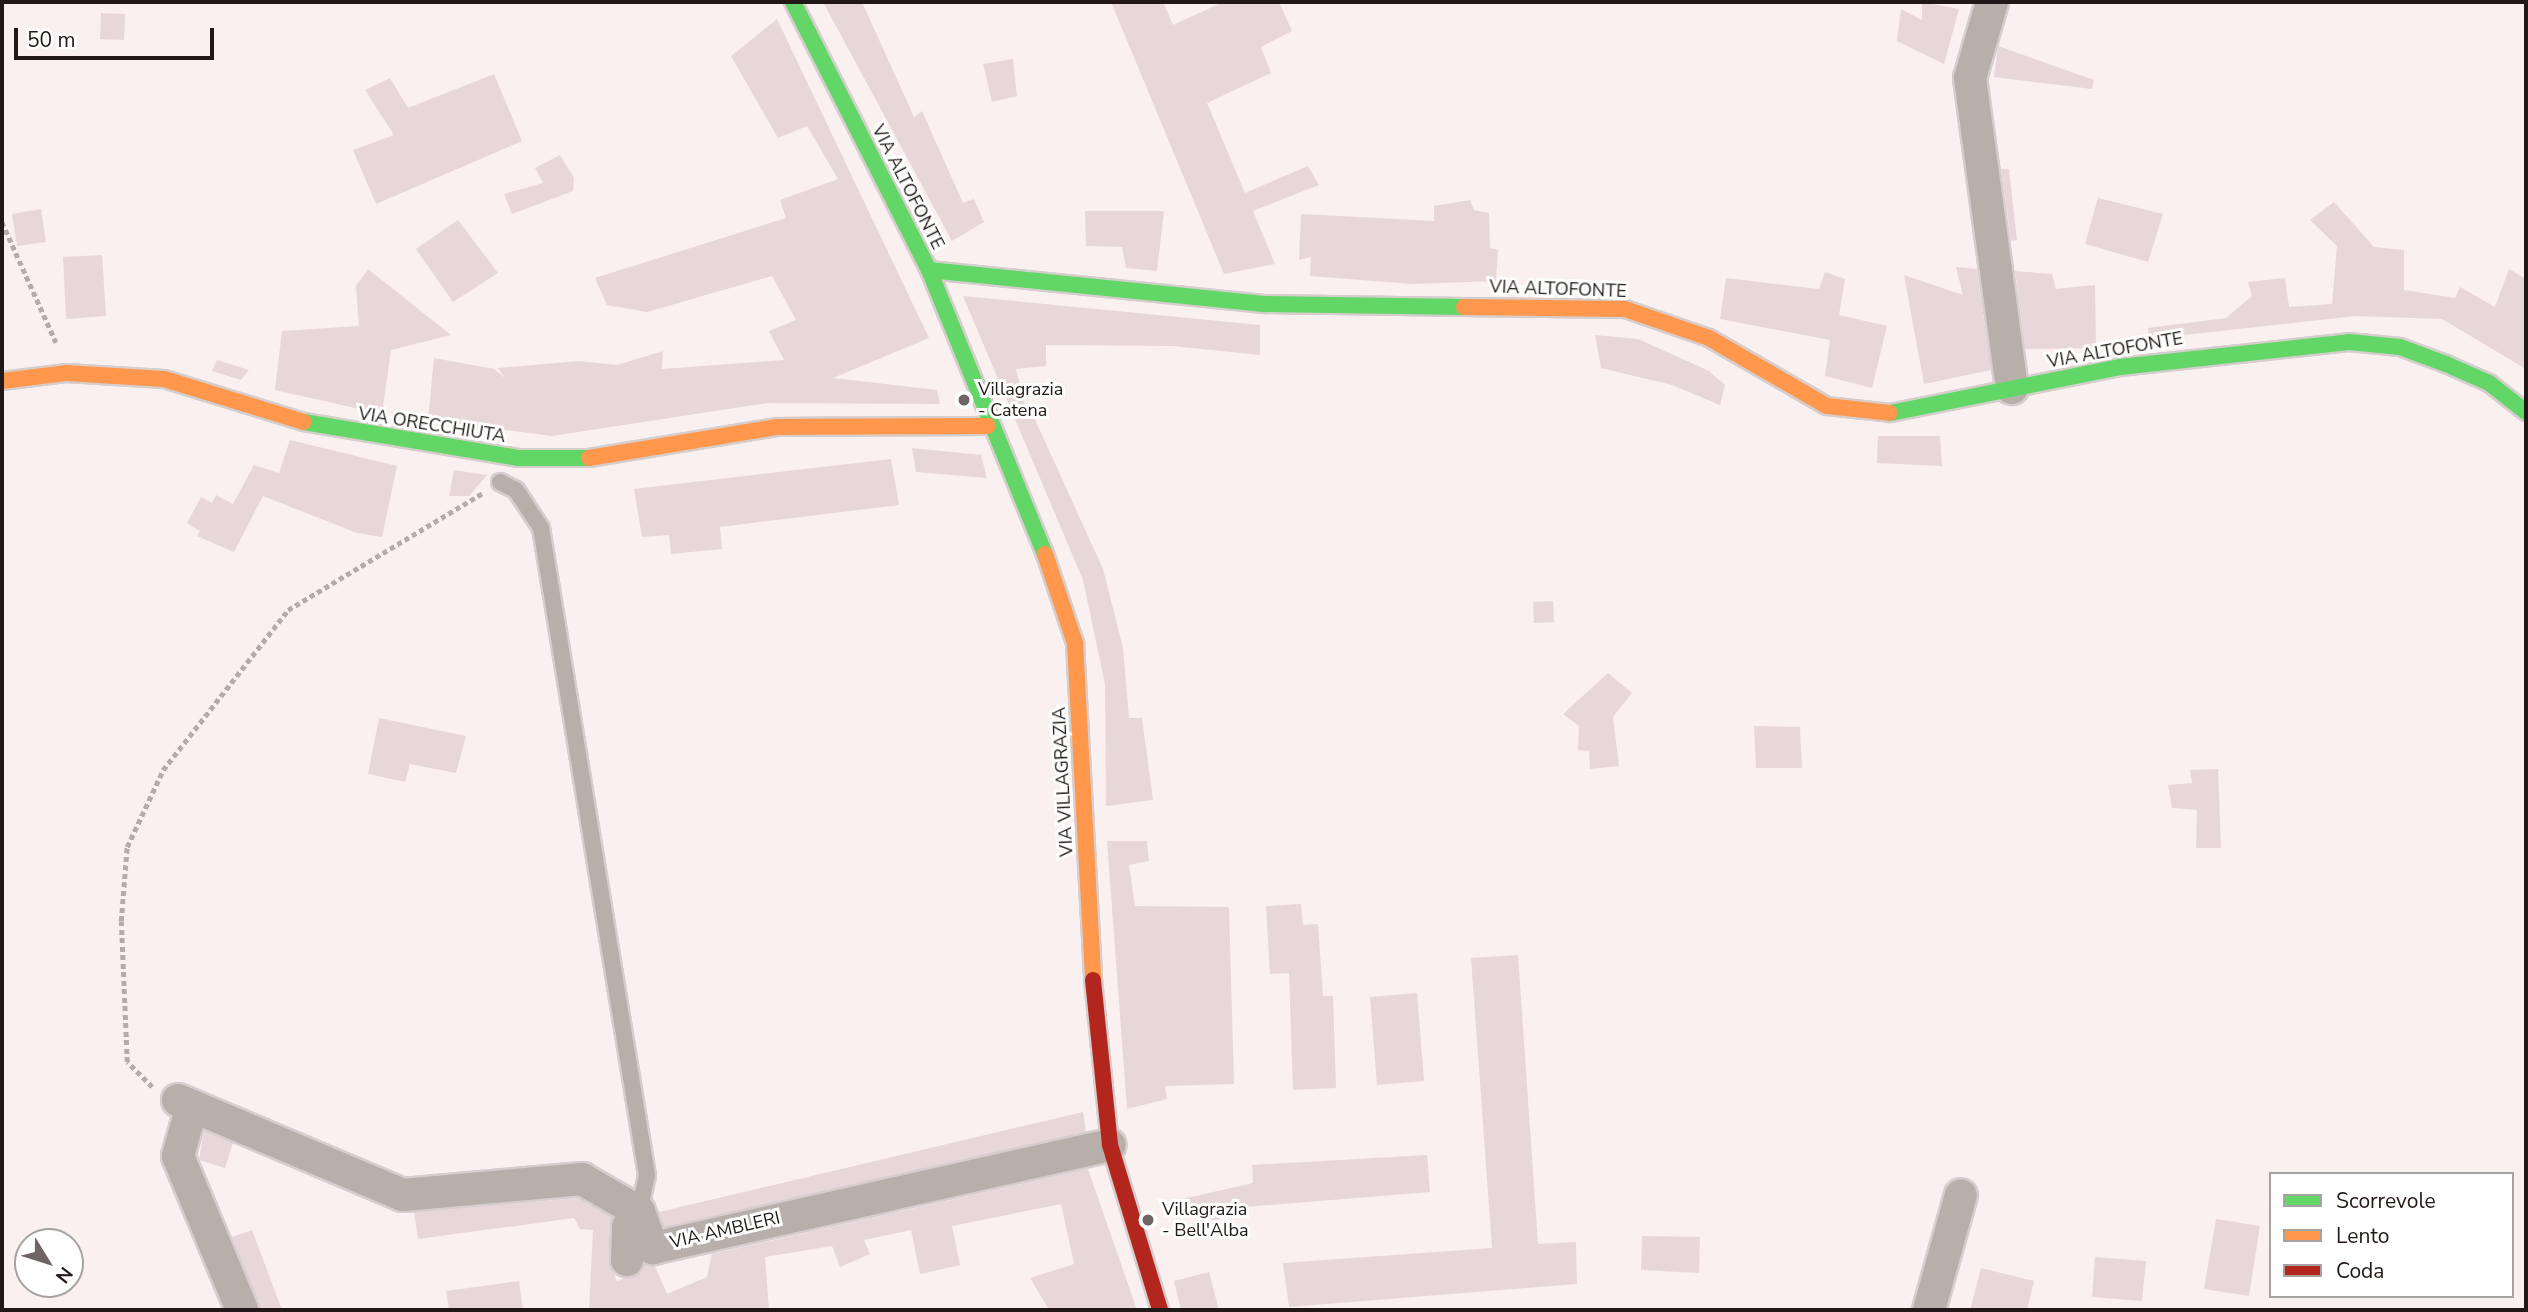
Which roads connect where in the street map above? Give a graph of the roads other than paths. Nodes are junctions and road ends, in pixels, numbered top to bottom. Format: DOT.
graph roads {
  1 [pos="793,2"];
  2 [pos="1992,2"];
  3 [pos="929,270"];
  4 [pos="2,382"];
  5 [pos="2012,388"];
  6 [pos="2526,412"];
  7 [pos="988,426"];
  8 [pos="500,482"];
  9 [pos="1110,1145"];
  10 [pos="1961,1195"];
  11 [pos="639,1212"];
  12 [pos="627,1260"];
  13 [pos="242,1310"];
  14 [pos="1160,1310"];
  15 [pos="1929,1310"];
  1 -- 3 [label="street, VIA ALTOFONTE"];
  2 -- 5 [label="street"];
  3 -- 5 [label="street, VIA ALTOFONTE"];
  3 -- 7 [label="street, VIA VILLAGRAZIA"];
  4 -- 7 [label="street, VIA ORECCHIUTA"];
  5 -- 6 [label="street, VIA ALTOFONTE"];
  7 -- 9 [label="street, VIA VILLAGRAZIA"];
  8 -- 11 [label="lane"];
  9 -- 11 [label="street, VIA AMBLERI"];
  9 -- 14 [label="street, VIA VILLAGRAZIA"];
  10 -- 15 [label="street"];
  11 -- 12 [label="street"];
  11 -- 13 [label="street"];
}
